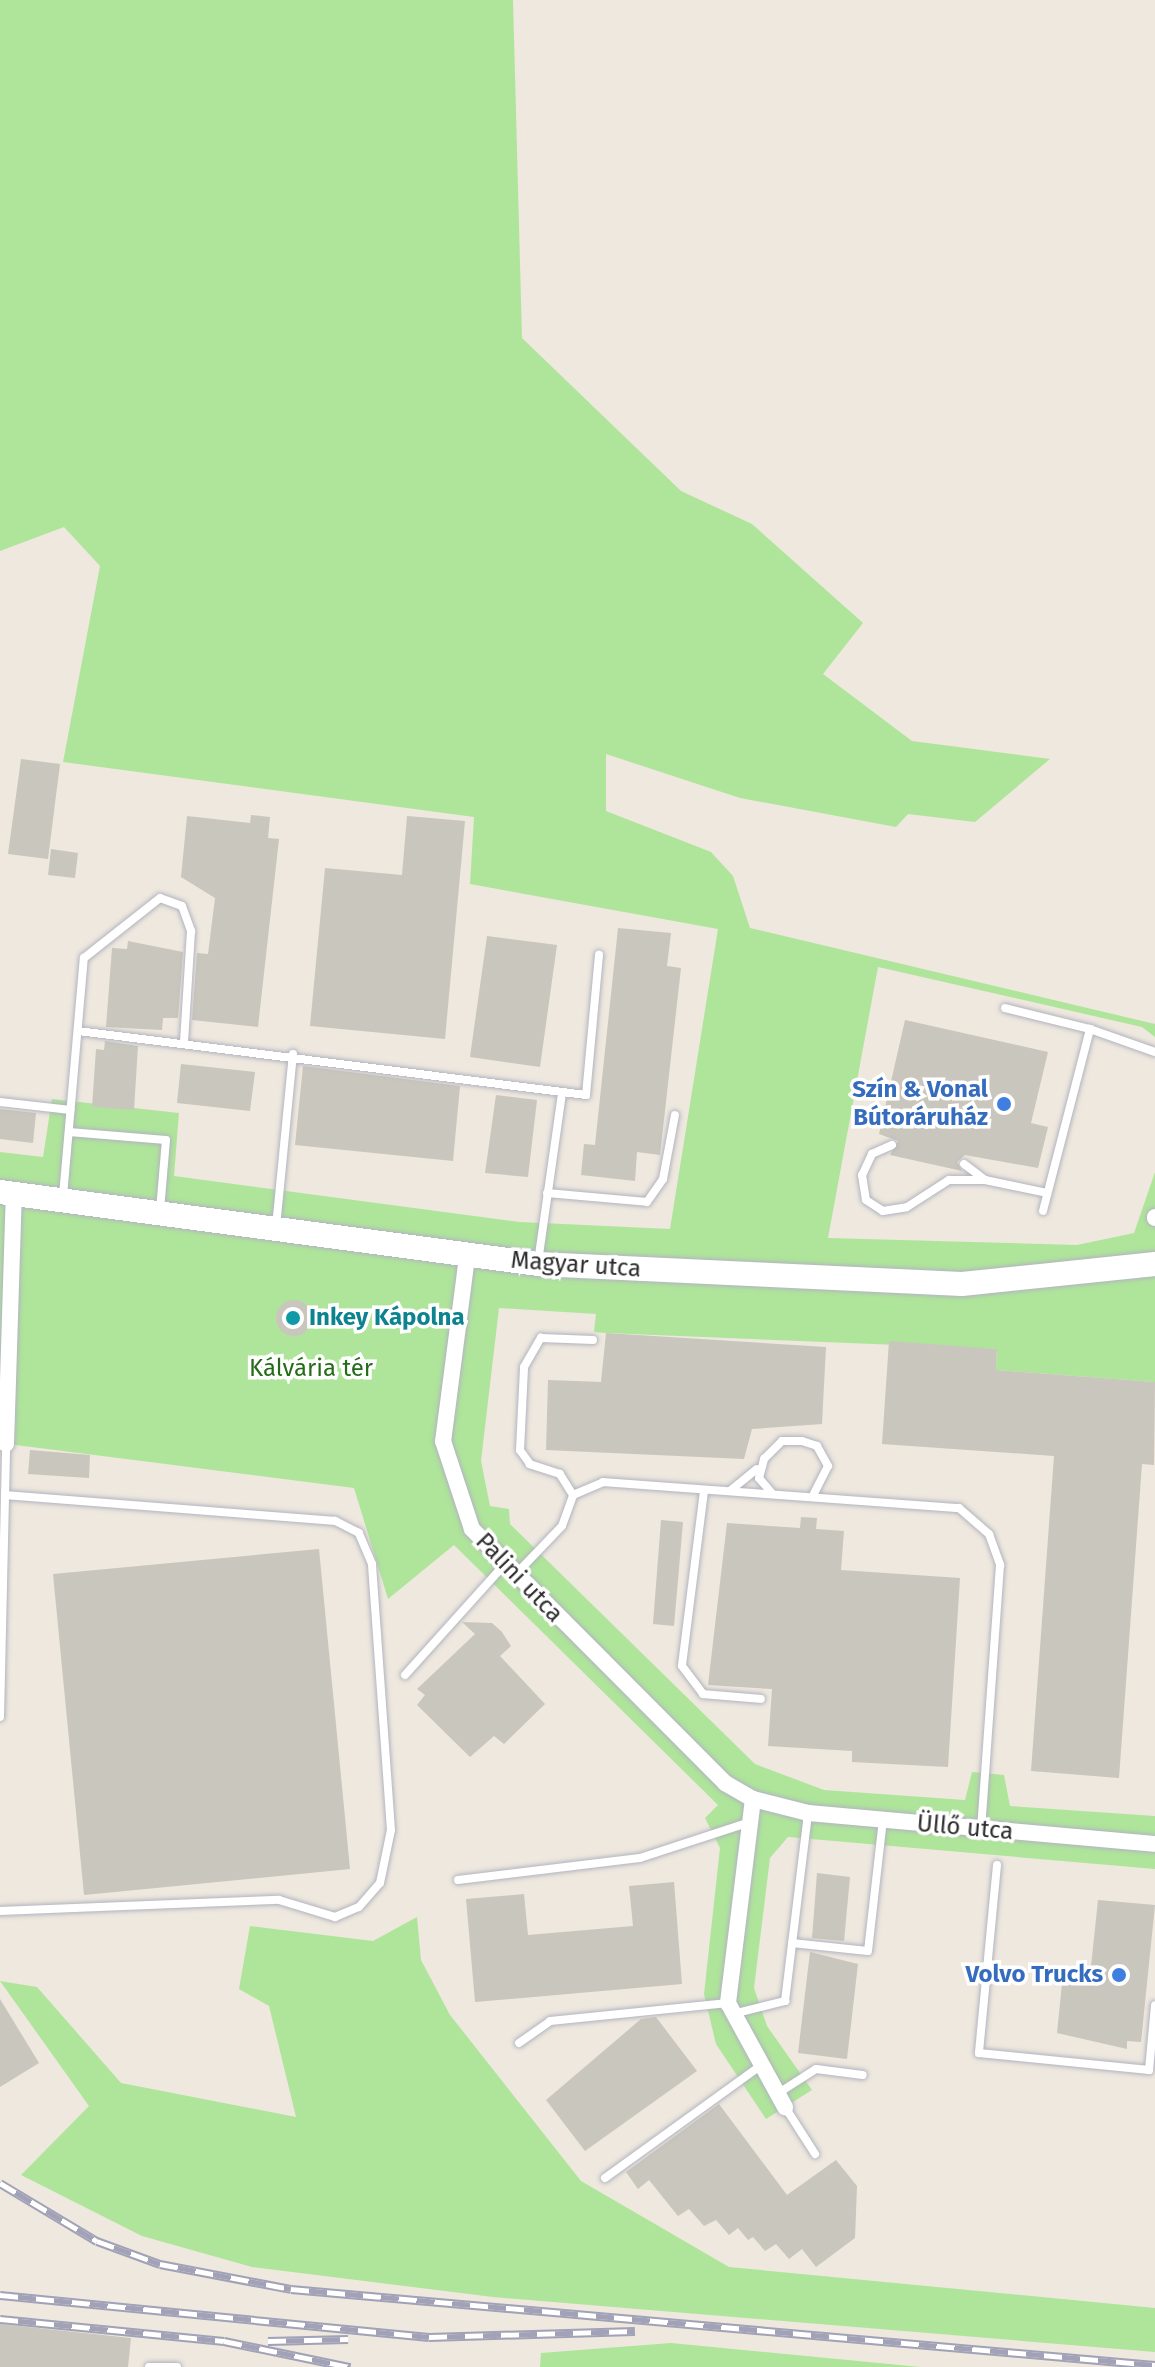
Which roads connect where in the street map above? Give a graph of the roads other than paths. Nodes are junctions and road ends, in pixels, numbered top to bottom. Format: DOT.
graph roads {
  1 [pos="599,955"];
  2 [pos="1005,1008"];
  3 [pos="1090,1029"];
  4 [pos="78,1031"];
  5 [pos="184,1041"];
  6 [pos="1155,1052"];
  7 [pos="293,1054"];
  8 [pos="562,1093"];
  9 [pos="0,1102"];
  10 [pos="71,1110"];
  11 [pos="675,1115"];
  12 [pos="69,1132"];
  13 [pos="892,1145"];
  14 [pos="964,1164"];
  15 [pos="985,1180"];
  16 [pos="7,1193"];
  17 [pos="547,1193"];
  18 [pos="1047,1193"];
  19 [pos="62,1201"];
  20 [pos="1043,1211"];
  21 [pos="159,1215"];
  22 [pos="276,1231"];
  23 [pos="467,1257"];
  24 [pos="538,1264"];
  25 [pos="1155,1264"];
  26 [pos="5,1301"];
  27 [pos="593,1340"];
  28 [pos="4,1438"];
  29 [pos="760,1465"];
  30 [pos="704,1491"];
  31 [pos="728,1492"];
  32 [pos="771,1492"];
  33 [pos="814,1494"];
  34 [pos="5,1495"];
  35 [pos="573,1495"];
  36 [pos="508,1571"];
  37 [pos="405,1675"];
  38 [pos="761,1699"];
  39 [pos="0,1717"];
  40 [pos="753,1799"];
  41 [pos="776,1806"];
  42 [pos="808,1813"];
  43 [pos="883,1820"];
  44 [pos="747,1823"];
  45 [pos="981,1829"];
  46 [pos="1155,1844"];
  47 [pos="997,1865"];
  48 [pos="458,1880"];
  49 [pos="0,1911"];
  50 [pos="792,1943"];
  51 [pos="1155,2005"];
  52 [pos="730,2009"];
  53 [pos="519,2043"];
  54 [pos="759,2067"];
  55 [pos="863,2075"];
  56 [pos="781,2101"];
  57 [pos="815,2154"];
  58 [pos="605,2178"];
  59 [pos="149,2367"];
  60 [pos="177,2367"];
  1 -- 8 [label="lane"];
  2 -- 3 [label="lane"];
  3 -- 6 [label="lane"];
  3 -- 18 [label="lane"];
  4 -- 5 [label="lane"];
  4 -- 5 [label="lane"];
  4 -- 10 [label="lane"];
  5 -- 7 [label="lane"];
  7 -- 8 [label="lane"];
  7 -- 22 [label="lane"];
  8 -- 17 [label="lane"];
  9 -- 10 [label="lane"];
  10 -- 12 [label="lane"];
  11 -- 17 [label="lane"];
  12 -- 19 [label="lane"];
  12 -- 21 [label="lane"];
  13 -- 15 [label="lane"];
  14 -- 15 [label="lane"];
  15 -- 18 [label="lane"];
  16 -- 19 [label="main road, Magyar utca"];
  16 -- 26 [label="street"];
  17 -- 24 [label="lane"];
  18 -- 20 [label="lane"];
  19 -- 21 [label="main road, Magyar utca"];
  21 -- 22 [label="main road, Magyar utca"];
  22 -- 23 [label="main road, Magyar utca"];
  23 -- 24 [label="main road, Magyar utca"];
  23 -- 36 [label="street, Palini utca"];
  24 -- 25 [label="main road, Magyar utca"];
  26 -- 28 [label="street"];
  27 -- 35 [label="lane"];
  28 -- 34 [label="lane"];
  29 -- 31 [label="lane"];
  29 -- 32 [label="lane"];
  29 -- 33 [label="lane"];
  30 -- 31 [label="lane"];
  30 -- 35 [label="lane"];
  30 -- 38 [label="lane"];
  31 -- 32 [label="lane"];
  32 -- 33 [label="lane"];
  33 -- 45 [label="lane"];
  34 -- 39 [label="lane"];
  34 -- 49 [label="lane"];
  35 -- 36 [label="lane"];
  36 -- 37 [label="lane"];
  36 -- 40 [label="street, Palini utca"];
  40 -- 41 [label="street, Palini utca"];
  40 -- 44 [label="street"];
  41 -- 42 [label="street, Üllő utca"];
  42 -- 43 [label="street, Üllő utca"];
  42 -- 50 [label="lane"];
  43 -- 45 [label="street, Üllő utca"];
  43 -- 50 [label="lane"];
  44 -- 48 [label="lane"];
  44 -- 52 [label="street"];
  45 -- 46 [label="street, Üllő utca"];
  47 -- 51 [label="lane"];
  50 -- 52 [label="lane"];
  52 -- 53 [label="lane"];
  52 -- 54 [label="street"];
  54 -- 56 [label="street"];
  54 -- 58 [label="lane"];
  55 -- 56 [label="lane"];
  56 -- 57 [label="lane"];
  59 -- 60 [label="lane"];
}
